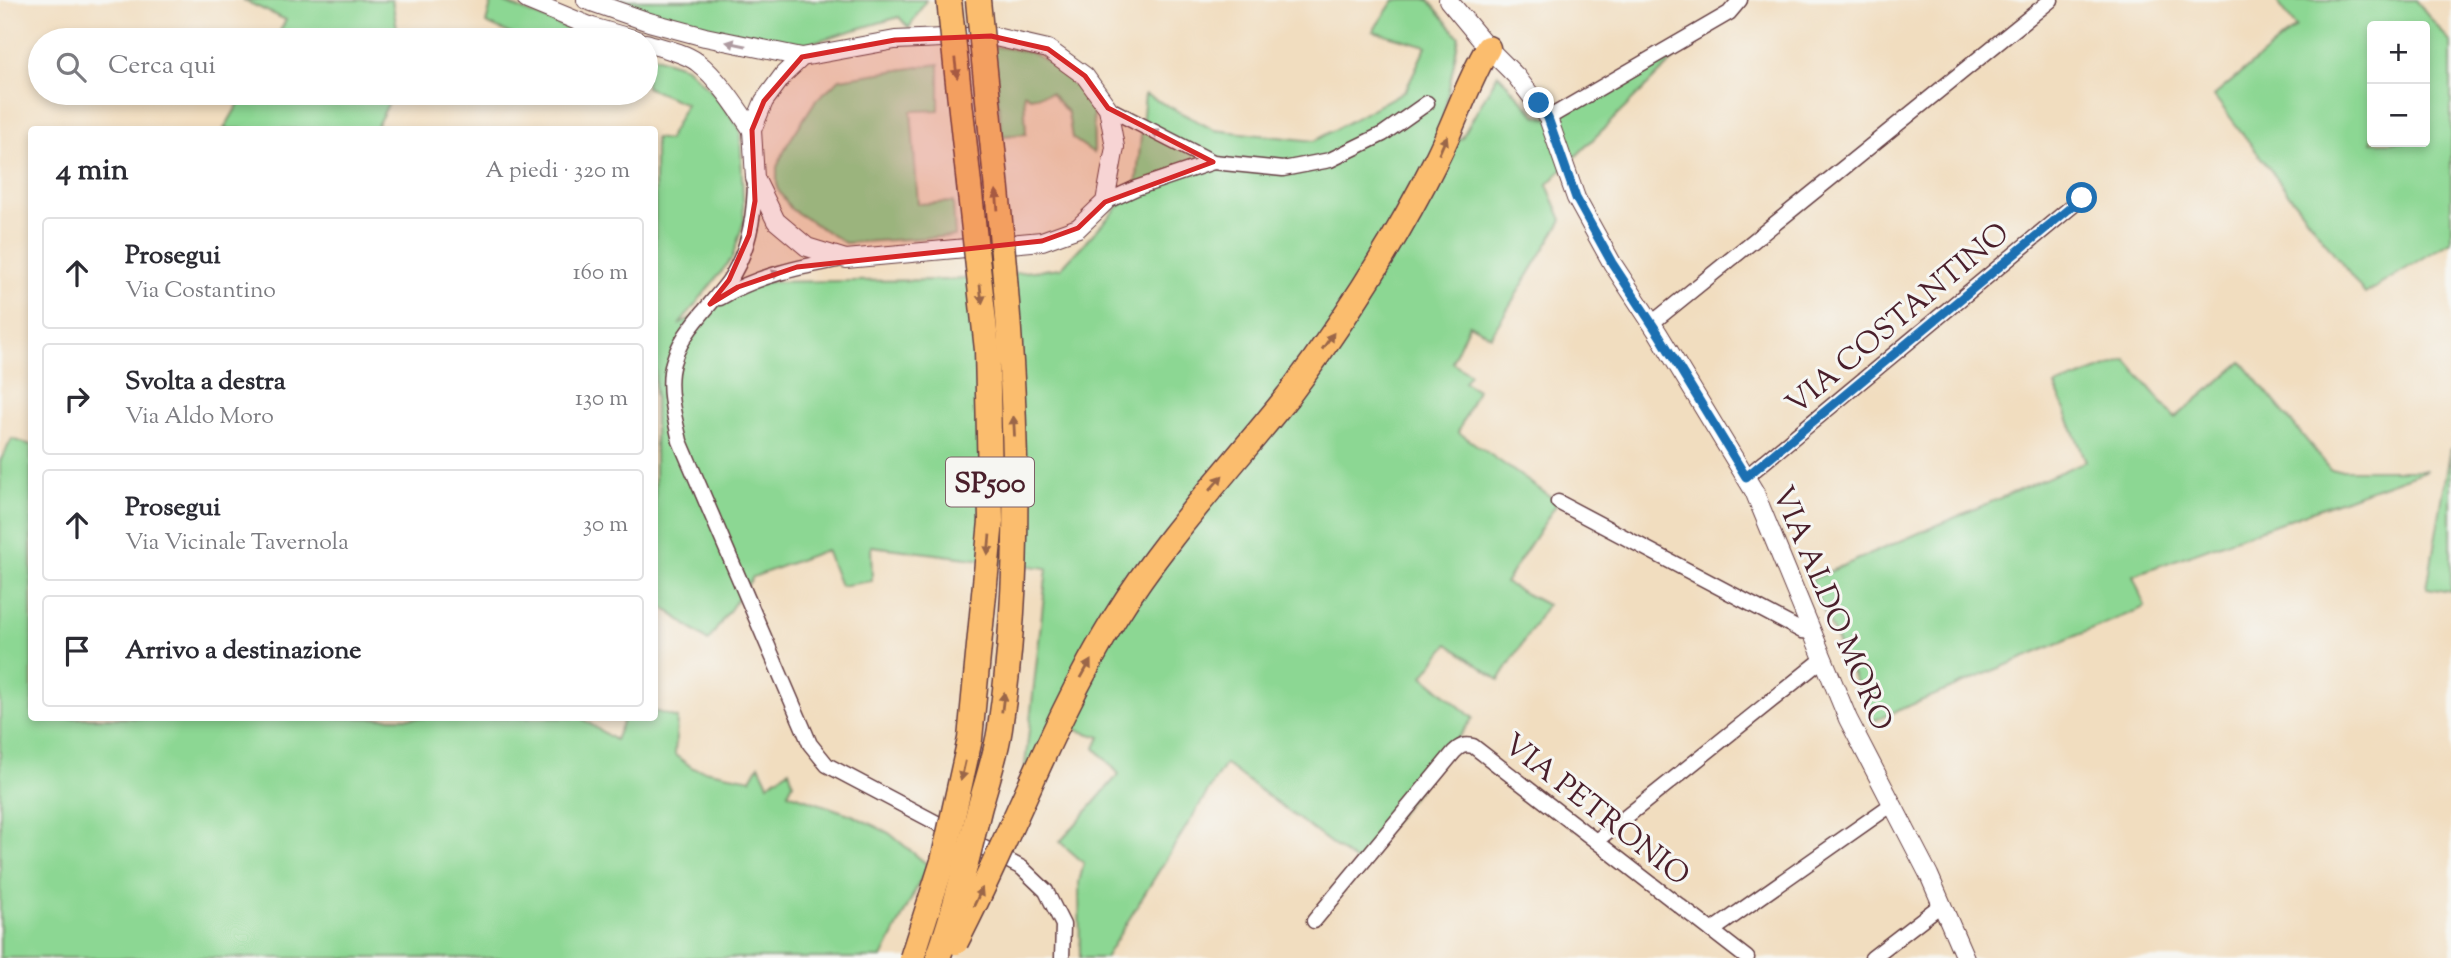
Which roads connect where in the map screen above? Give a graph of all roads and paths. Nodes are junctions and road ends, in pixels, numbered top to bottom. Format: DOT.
graph roads {
  1 [pos="527,0"];
  2 [pos="586,0"];
  3 [pos="949,0"];
  4 [pos="978,0"];
  5 [pos="1448,0"];
  6 [pos="1740,0"];
  7 [pos="2051,0"];
  8 [pos="595,28"];
  9 [pos="658,46"];
  10 [pos="1488,48"];
  11 [pos="802,58"];
  12 [pos="1427,103"];
  13 [pos="1108,108"];
  14 [pos="1548,118"];
  15 [pos="752,130"];
  16 [pos="1213,162"];
  17 [pos="755,178"];
  18 [pos="2082,198"];
  19 [pos="1105,202"];
  20 [pos="846,259"];
  21 [pos="710,304"];
  22 [pos="1652,323"];
  23 [pos="1746,477"];
  24 [pos="1558,502"];
  25 [pos="1812,632"];
  26 [pos="1823,659"];
  27 [pos="1891,805"];
  28 [pos="1596,841"];
  29 [pos="1942,904"];
  30 [pos="1314,921"];
  31 [pos="1712,931"];
  32 [pos="912,958"];
  33 [pos="938,958"];
  34 [pos="948,958"];
  35 [pos="1062,958"];
  36 [pos="1747,958"];
  37 [pos="1872,958"];
  38 [pos="1965,958"];
  1 -- 8 [label="street"];
  11 -- 2 [label="street, one-way"];
  3 -- 32 [label="highway, SP500, one-way, bridge"];
  33 -- 4 [label="highway, SP500, one-way, bridge"];
  5 -- 10 [label="street, VIA ALDO MORO"];
  6 -- 14 [label="street"];
  7 -- 22 [label="street"];
  9 -- 15 [label="street"];
  10 -- 14 [label="street, VIA ALDO MORO"];
  34 -- 10 [label="highway, one-way, bridge"];
  11 -- 13 [label="street"];
  11 -- 15 [label="street"];
  12 -- 16 [label="street"];
  16 -- 13 [label="street, one-way"];
  13 -- 19 [label="street"];
  14 -- 22 [label="street, VIA ALDO MORO"];
  15 -- 17 [label="street"];
  16 -- 19 [label="street"];
  17 -- 20 [label="street"];
  17 -- 21 [label="street"];
  18 -- 23 [label="street, VIA COSTANTINO"];
  19 -- 20 [label="street"];
  21 -- 20 [label="street, one-way"];
  21 -- 35 [label="street"];
  22 -- 23 [label="street, VIA ALDO MORO"];
  23 -- 25 [label="street, VIA ALDO MORO"];
  24 -- 25 [label="street"];
  25 -- 26 [label="street, VIA ALDO MORO"];
  26 -- 27 [label="street, VIA ALDO MORO"];
  26 -- 28 [label="street"];
  27 -- 29 [label="street, VIA ALDO MORO"];
  27 -- 31 [label="street"];
  28 -- 30 [label="street, VIA PETRONIO"];
  28 -- 31 [label="street, VIA PETRONIO"];
  29 -- 37 [label="street"];
  29 -- 38 [label="street, VIA ALDO MORO"];
  31 -- 36 [label="street, VIA PETRONIO"];
}
